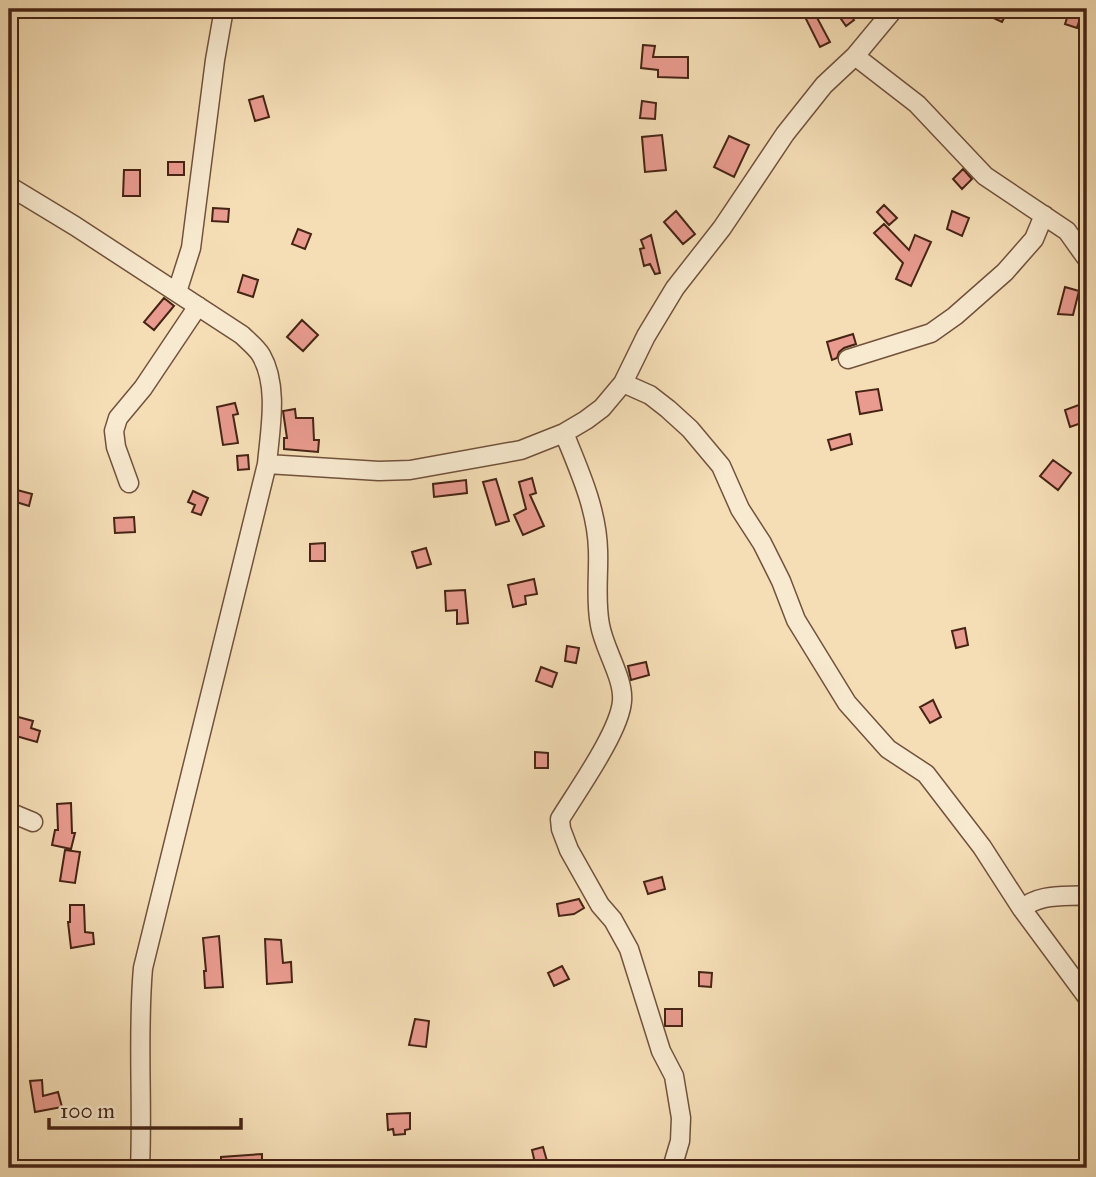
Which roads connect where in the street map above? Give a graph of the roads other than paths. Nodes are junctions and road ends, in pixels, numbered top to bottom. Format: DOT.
graph roads {
  1 [pos="225,9"];
  2 [pos="894,9"];
  3 [pos="855,56"];
  4 [pos="9,186"];
  5 [pos="1044,215"];
  6 [pos="1087,259"];
  7 [pos="177,292"];
  8 [pos="198,306"];
  9 [pos="848,359"];
  10 [pos="623,383"];
  11 [pos="564,433"];
  12 [pos="267,464"];
  13 [pos="129,483"];
  14 [pos="9,812"];
  15 [pos="33,822"];
  16 [pos="1087,895"];
  17 [pos="1022,909"];
  18 [pos="1087,997"];
  19 [pos="140,1168"];
  20 [pos="672,1168"];
  1 -- 7 [label="street"];
  2 -- 3 [label="street"];
  3 -- 5 [label="street"];
  3 -- 10 [label="street"];
  4 -- 7 [label="street"];
  5 -- 6 [label="street"];
  5 -- 9 [label="street"];
  7 -- 8 [label="street"];
  8 -- 12 [label="street"];
  8 -- 13 [label="street"];
  10 -- 11 [label="street"];
  10 -- 17 [label="street"];
  11 -- 12 [label="street"];
  11 -- 20 [label="street"];
  12 -- 19 [label="street"];
  14 -- 15 [label="street"];
  16 -- 17 [label="street"];
  17 -- 18 [label="street"];
}
